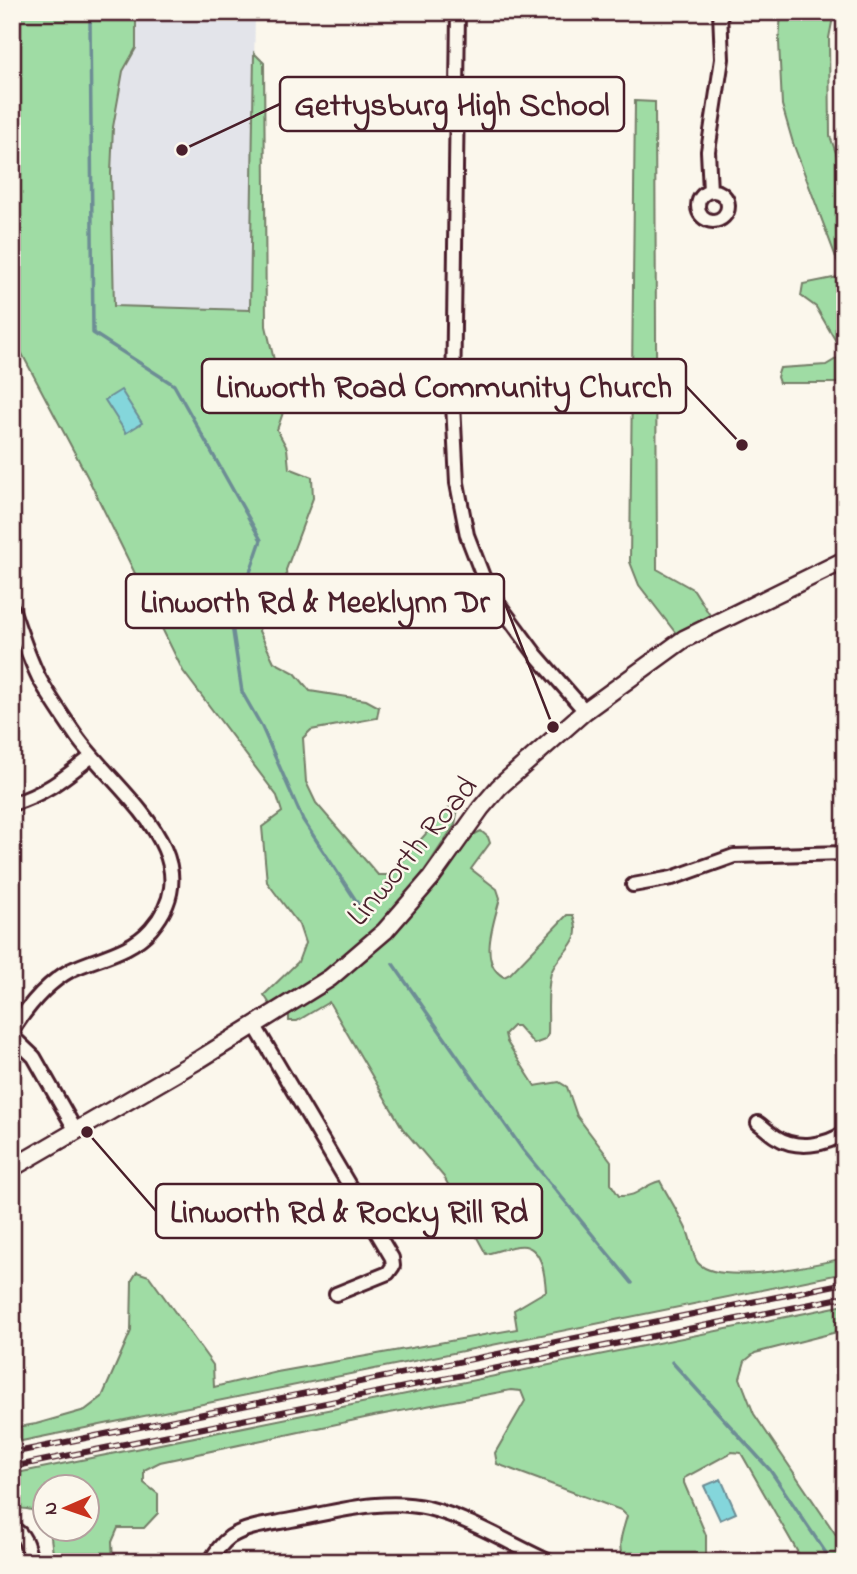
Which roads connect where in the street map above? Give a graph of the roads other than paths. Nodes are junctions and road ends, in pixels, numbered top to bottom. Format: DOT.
graph roads {
  1 [pos="458,12"];
  2 [pos="720,12"];
  3 [pos="710,191"];
  4 [pos="845,560"];
  5 [pos="12,608"];
  6 [pos="585,710"];
  7 [pos="92,757"];
  8 [pos="12,803"];
  9 [pos="845,853"];
  10 [pos="633,885"];
  11 [pos="255,1026"];
  12 [pos="12,1033"];
  13 [pos="758,1122"];
  14 [pos="76,1130"];
  15 [pos="845,1132"];
  16 [pos="12,1168"];
  17 [pos="336,1294"];
  18 [pos="15,1529"];
  19 [pos="213,1556"];
  20 [pos="547,1561"];
  21 [pos="31,1562"];
  1 -- 6 [label="street"];
  2 -- 3 [label="street"];
  4 -- 6 [label="main road, Linworth Road"];
  5 -- 7 [label="street"];
  6 -- 11 [label="main road, Linworth Road"];
  7 -- 8 [label="street"];
  7 -- 12 [label="street"];
  9 -- 10 [label="street"];
  11 -- 14 [label="main road, Linworth Road"];
  11 -- 17 [label="street"];
  12 -- 14 [label="street"];
  13 -- 15 [label="street"];
  14 -- 16 [label="main road, Linworth Road"];
  18 -- 21 [label="street"];
  19 -- 20 [label="street"];
}
